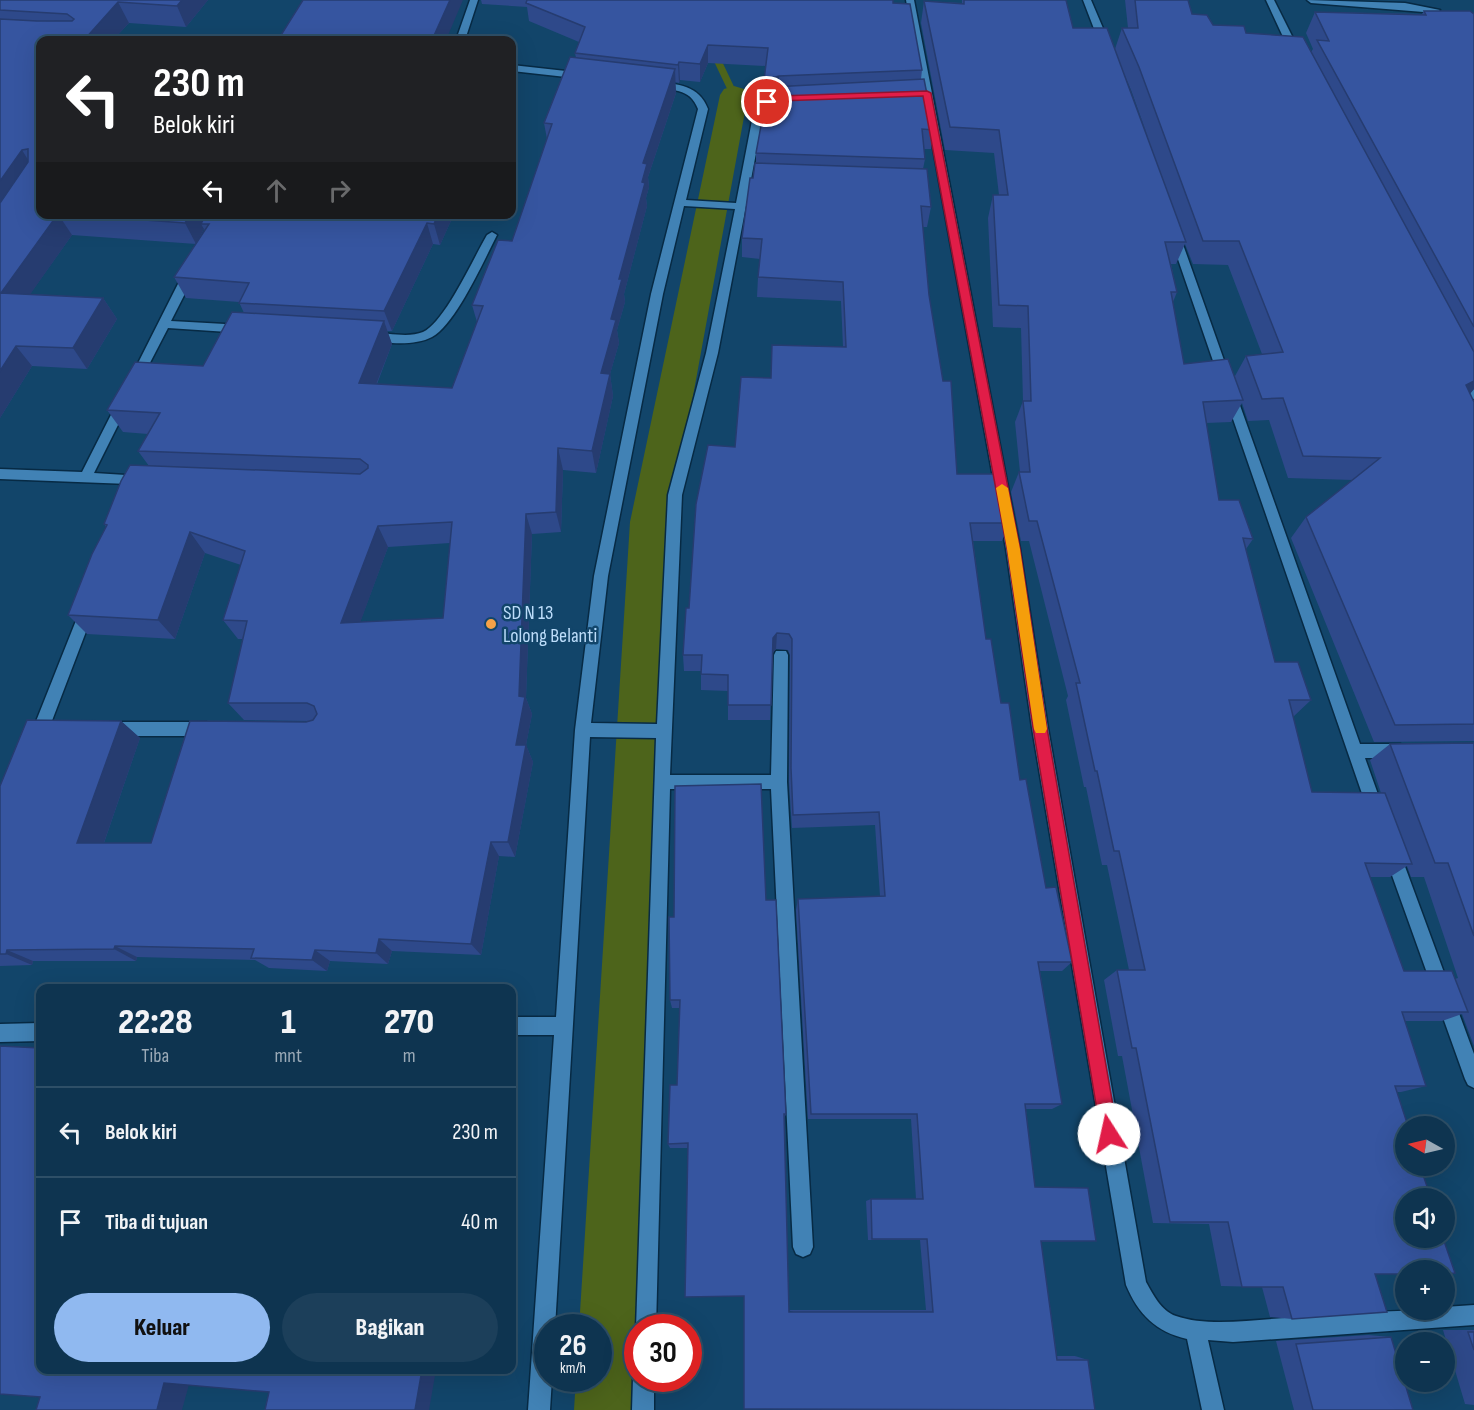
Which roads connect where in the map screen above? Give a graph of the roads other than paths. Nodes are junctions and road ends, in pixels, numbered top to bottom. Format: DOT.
graph roads {
  1 [pos="474,0"];
  2 [pos="910,0"];
  3 [pos="1087,0"];
  4 [pos="1270,0"];
  5 [pos="1311,0"];
  6 [pos="1431,0"];
  7 [pos="1436,10"];
  8 [pos="1446,17"];
  9 [pos="461,36"];
  10 [pos="1111,60"];
  11 [pos="1301,63"];
  12 [pos="516,68"];
  13 [pos="597,78"];
  14 [pos="642,83"];
  15 [pos="801,98"];
  16 [pos="688,203"];
  17 [pos="736,206"];
  18 [pos="1170,224"];
  19 [pos="492,235"];
  20 [pos="195,264"];
  21 [pos="164,324"];
  22 [pos="258,330"];
  23 [pos="363,336"];
  24 [pos="1458,366"];
  25 [pos="1474,395"];
  26 [pos="0,474"];
  27 [pos="85,478"];
  28 [pos="129,500"];
  29 [pos="92,598"];
  30 [pos="781,655"];
  31 [pos="99,728"];
  32 [pos="226,729"];
  33 [pos="583,730"];
  34 [pos="660,730"];
  35 [pos="33,750"];
  36 [pos="1355,751"];
  37 [pos="1414,751"];
  38 [pos="778,782"];
  39 [pos="662,783"];
  40 [pos="516,1026"];
  41 [pos="562,1026"];
  42 [pos="36,1032"];
  43 [pos="0,1033"];
  44 [pos="1474,1079"];
  45 [pos="803,1247"];
  46 [pos="646,1314"];
  47 [pos="1474,1315"];
  48 [pos="1195,1330"];
  49 [pos="644,1392"];
  50 [pos="539,1410"];
  51 [pos="643,1410"];
  52 [pos="1213,1410"];
  1 -- 9 [label="street"];
  2 -- 48 [label="street"];
  3 -- 10 [label="street"];
  4 -- 11 [label="street"];
  5 -- 7 [label="street"];
  6 -- 7 [label="street"];
  7 -- 8 [label="street"];
  12 -- 13 [label="street"];
  14 -- 16 [label="street"];
  15 -- 17 [label="street"];
  16 -- 17 [label="street"];
  16 -- 33 [label="street"];
  17 -- 34 [label="street"];
  18 -- 36 [label="street"];
  19 -- 23 [label="street"];
  20 -- 21 [label="street"];
  21 -- 22 [label="street"];
  21 -- 27 [label="street"];
  24 -- 25 [label="street"];
  26 -- 27 [label="street"];
  27 -- 28 [label="street"];
  29 -- 35 [label="street"];
  30 -- 38 [label="street"];
  31 -- 32 [label="street"];
  33 -- 34 [label="street"];
  33 -- 41 [label="street"];
  34 -- 39 [label="street"];
  36 -- 37 [label="street"];
  36 -- 44 [label="street"];
  38 -- 39 [label="street"];
  38 -- 45 [label="street"];
  39 -- 46 [label="street"];
  40 -- 41 [label="street"];
  41 -- 50 [label="street"];
  42 -- 43 [label="street"];
  47 -- 48 [label="street"];
  48 -- 52 [label="street"];
  49 -- 51 [label="street"];
}
